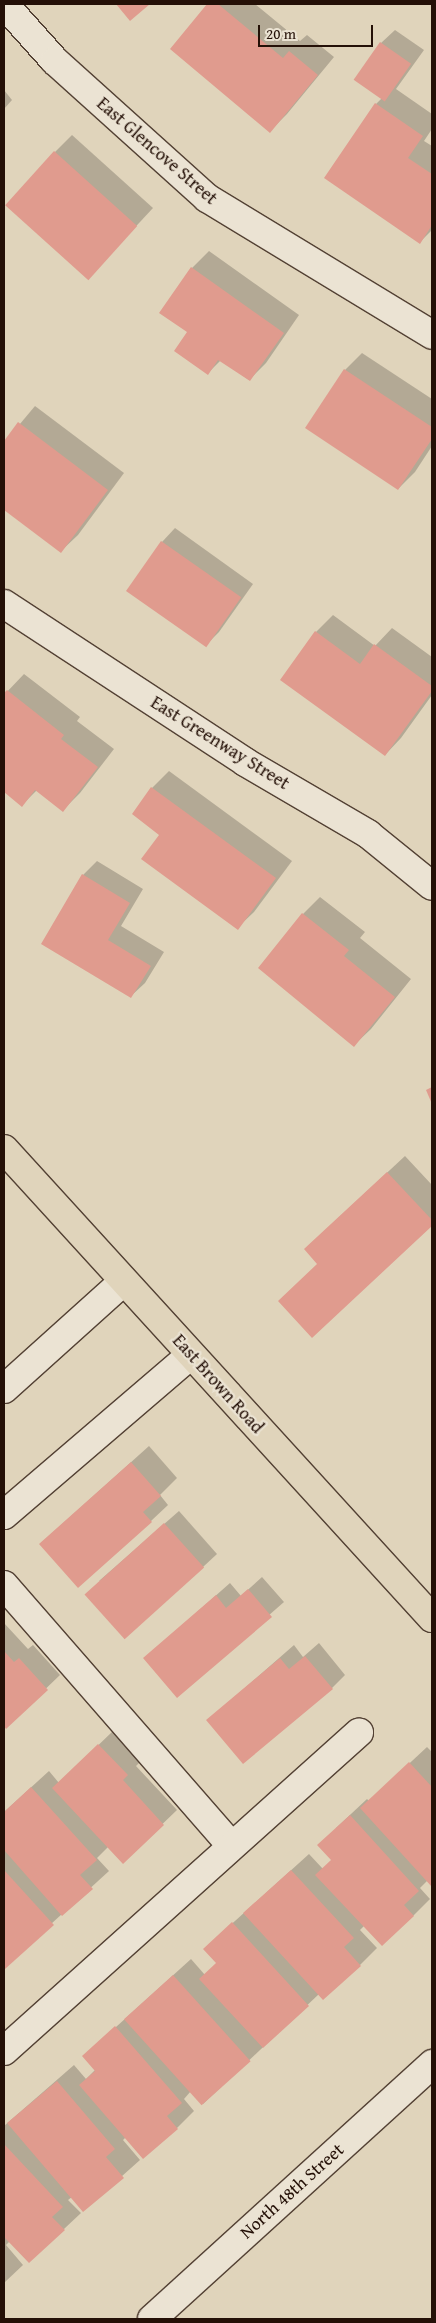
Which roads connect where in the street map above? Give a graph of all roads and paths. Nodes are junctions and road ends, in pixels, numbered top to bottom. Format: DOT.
graph roads {
  1 [pos="4,4"];
  2 [pos="432,335"];
  3 [pos="4,604"];
  4 [pos="432,886"];
  5 [pos="4,1149"];
  6 [pos="124,1281"];
  7 [pos="191,1355"];
  8 [pos="4,1388"];
  9 [pos="4,1515"];
  10 [pos="4,1585"];
  11 [pos="432,1618"];
  12 [pos="359,1732"];
  13 [pos="231,1845"];
  14 [pos="4,2050"];
  15 [pos="432,2064"];
  16 [pos="152,2319"];
  1 -- 2 [label="street, East Glencove Street"];
  3 -- 4 [label="street, East Greenway Street"];
  5 -- 6 [label="main road, East Brown Road"];
  6 -- 7 [label="main road, East Brown Road"];
  6 -- 8 [label="street"];
  7 -- 9 [label="street"];
  7 -- 11 [label="main road, East Brown Road"];
  10 -- 13 [label="street"];
  12 -- 13 [label="street"];
  13 -- 14 [label="street"];
  15 -- 16 [label="street, North 48th Street"];
}
